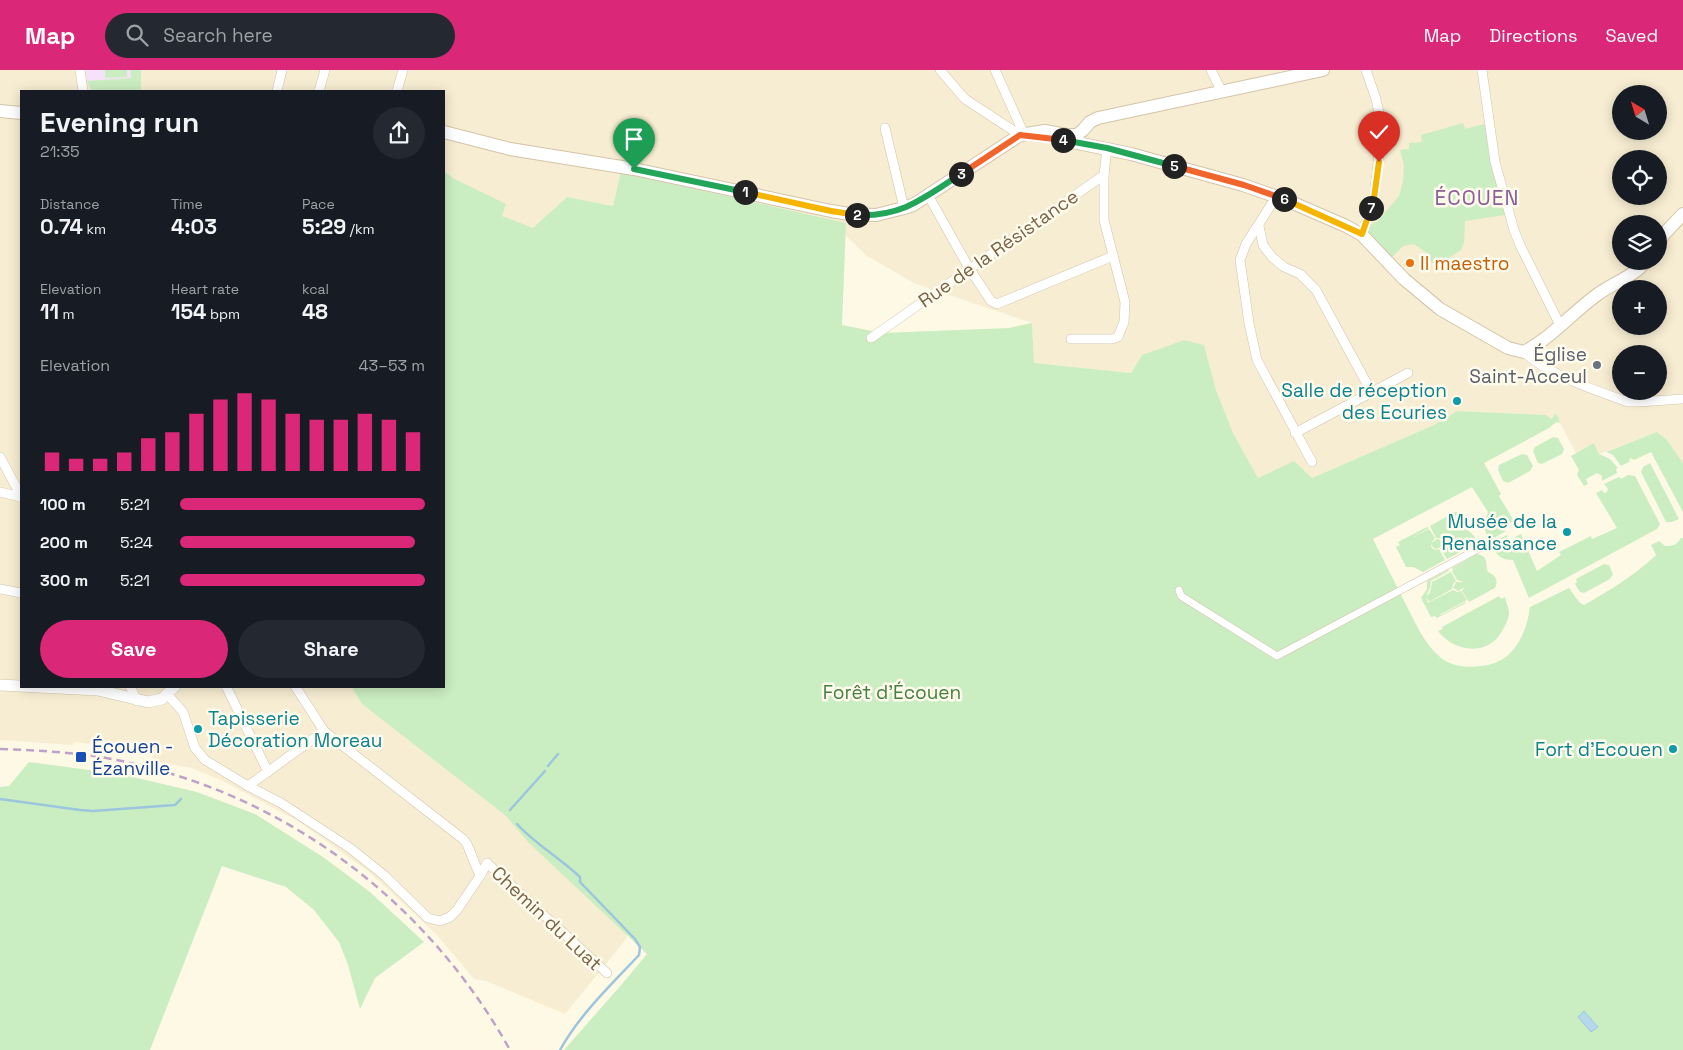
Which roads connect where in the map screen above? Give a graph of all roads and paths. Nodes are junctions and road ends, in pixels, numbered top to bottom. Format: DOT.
graph roads {
  1 [pos="80,70"];
  2 [pos="282,70"];
  3 [pos="325,70"];
  4 [pos="403,70"];
  5 [pos="940,70"];
  6 [pos="995,70"];
  7 [pos="1210,70"];
  8 [pos="1324,70"];
  9 [pos="1366,70"];
  10 [pos="1482,70"];
  11 [pos="83,90"];
  12 [pos="277,90"];
  13 [pos="319,90"];
  14 [pos="397,90"];
  15 [pos="1222,92"];
  16 [pos="0,111"];
  17 [pos="20,113"];
  18 [pos="885,128"];
  19 [pos="1083,130"];
  20 [pos="445,132"];
  21 [pos="1022,135"];
  22 [pos="1090,145"];
  23 [pos="1107,148"];
  24 [pos="1104,175"];
  25 [pos="928,195"];
  26 [pos="1276,196"];
  27 [pos="904,208"];
  28 [pos="1683,214"];
  29 [pos="1259,226"];
  30 [pos="1667,230"];
  31 [pos="1362,234"];
  32 [pos="1113,256"];
  33 [pos="969,268"];
  34 [pos="1636,270"];
  35 [pos="1560,325"];
  36 [pos="871,338"];
  37 [pos="1071,339"];
  38 [pos="1524,352"];
  39 [pos="1408,373"];
  40 [pos="1372,393"];
  41 [pos="1683,399"];
  42 [pos="1296,433"];
  43 [pos="0,457"];
  44 [pos="1312,462"];
  45 [pos="0,492"];
  46 [pos="20,495"];
  47 [pos="20,497"];
  48 [pos="1493,541"];
  49 [pos="0,589"];
  50 [pos="1179,590"];
  51 [pos="20,593"];
  52 [pos="0,685"];
  53 [pos="20,686"];
  54 [pos="59,688"];
  55 [pos="131,688"];
  56 [pos="227,688"];
  57 [pos="296,688"];
  58 [pos="172,691"];
  59 [pos="137,701"];
  60 [pos="324,731"];
  61 [pos="268,772"];
  62 [pos="248,786"];
  63 [pos="480,876"];
  64 [pos="607,973"];
  1 -- 11 [label="street"];
  2 -- 12 [label="street"];
  3 -- 13 [label="street"];
  4 -- 14 [label="street"];
  5 -- 21 [label="street"];
  6 -- 21 [label="street"];
  7 -- 15 [label="street"];
  8 -- 15 [label="main road"];
  9 -- 31 [label="street"];
  10 -- 35 [label="street"];
  15 -- 19 [label="main road"];
  16 -- 17 [label="main road"];
  18 -- 27 [label="street"];
  19 -- 21 [label="main road"];
  19 -- 22 [label="street"];
  20 -- 27 [label="main road"];
  21 -- 22 [label="main road"];
  21 -- 25 [label="main road"];
  22 -- 23 [label="main road"];
  23 -- 24 [label="street"];
  23 -- 26 [label="main road"];
  24 -- 32 [label="street"];
  24 -- 33 [label="street, Rue de la Résistance"];
  25 -- 27 [label="main road"];
  25 -- 33 [label="street"];
  26 -- 29 [label="street"];
  26 -- 31 [label="main road"];
  28 -- 30 [label="main road"];
  29 -- 40 [label="street"];
  29 -- 42 [label="street"];
  31 -- 38 [label="main road"];
  32 -- 33 [label="street"];
  32 -- 37 [label="street"];
  33 -- 36 [label="street, Rue de la Résistance"];
  34 -- 35 [label="main road"];
  35 -- 38 [label="main road"];
  38 -- 41 [label="street"];
  39 -- 40 [label="street"];
  40 -- 42 [label="street"];
  42 -- 44 [label="street"];
  43 -- 46 [label="street"];
  45 -- 47 [label="street"];
  48 -- 50 [label="street"];
  49 -- 51 [label="street"];
  52 -- 53 [label="street"];
  54 -- 59 [label="street"];
  55 -- 59 [label="street"];
  56 -- 61 [label="street"];
  57 -- 60 [label="street"];
  58 -- 59 [label="street"];
  58 -- 62 [label="street"];
  60 -- 61 [label="street"];
  60 -- 63 [label="street"];
  61 -- 62 [label="street"];
  62 -- 63 [label="street"];
  63 -- 64 [label="street, Chemin du Luat"];
}
